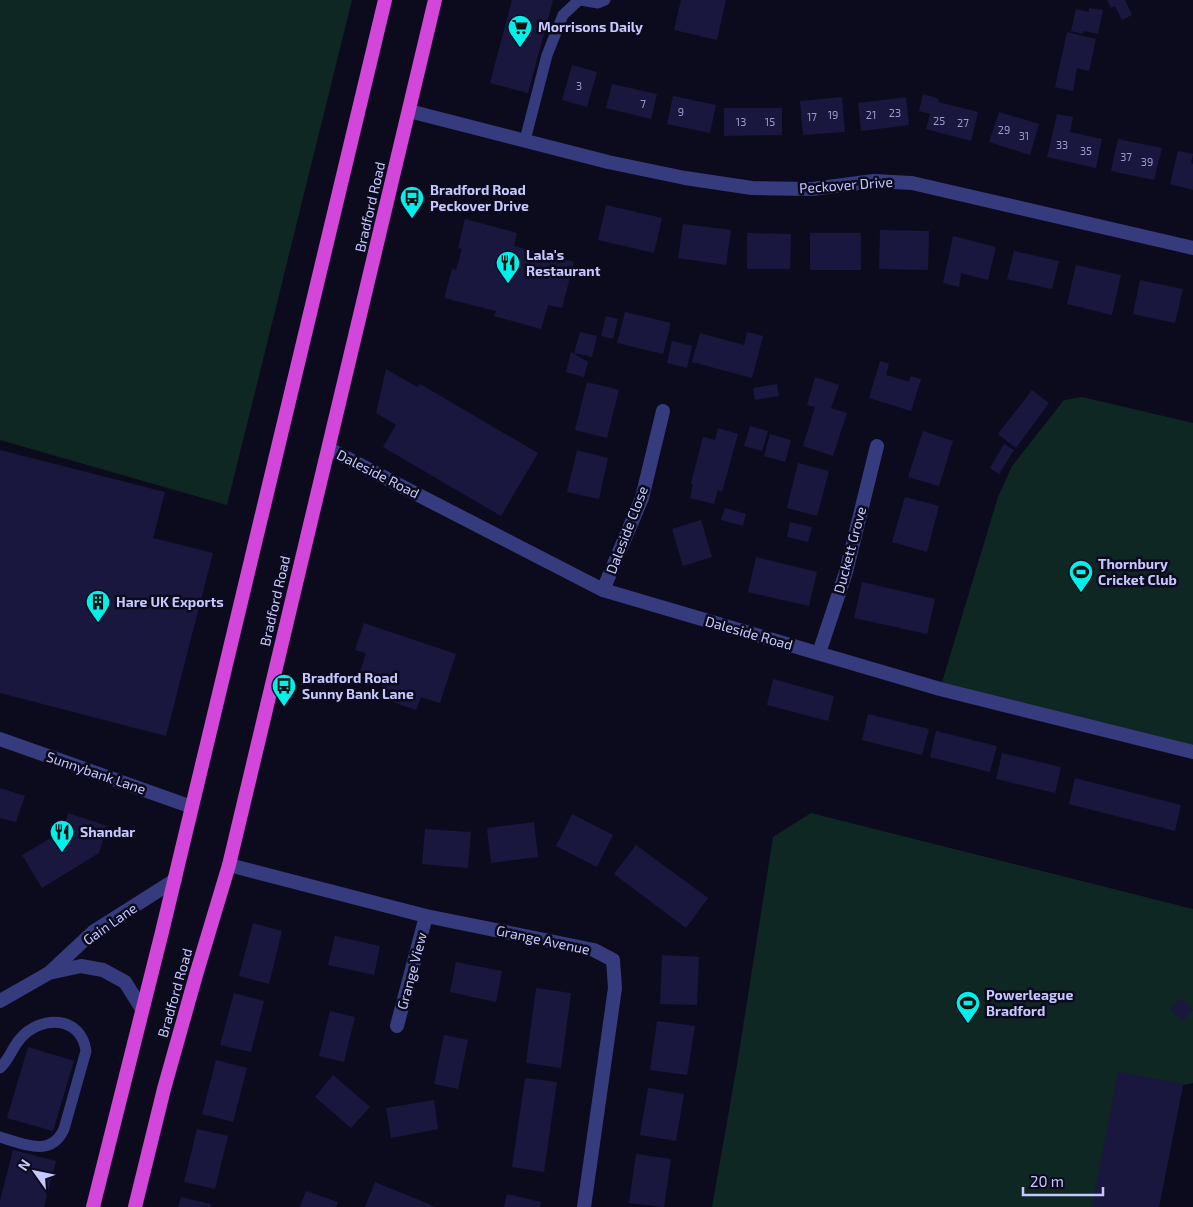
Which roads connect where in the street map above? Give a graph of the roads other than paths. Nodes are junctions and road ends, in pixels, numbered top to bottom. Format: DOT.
graph roads {
  1 [pos="385,0"];
  2 [pos="436,0"];
  3 [pos="580,0"];
  4 [pos="606,0"];
  5 [pos="409,111"];
  6 [pos="525,140"];
  7 [pos="1193,248"];
  8 [pos="664,411"];
  9 [pos="877,446"];
  10 [pos="329,448"];
  11 [pos="604,590"];
  12 [pos="819,653"];
  13 [pos="0,739"];
  14 [pos="1193,752"];
  15 [pos="192,807"];
  16 [pos="229,865"];
  17 [pos="175,880"];
  18 [pos="426,916"];
  19 [pos="49,973"];
  20 [pos="0,1001"];
  21 [pos="142,1008"];
  22 [pos="397,1026"];
  23 [pos="0,1068"];
  24 [pos="0,1137"];
  25 [pos="93,1207"];
  26 [pos="135,1207"];
  27 [pos="584,1207"];
  1 -- 15 [label="highway, Bradford Road"];
  2 -- 5 [label="highway, Bradford Road"];
  3 -- 4 [label="lane"];
  3 -- 6 [label="lane"];
  5 -- 6 [label="street, Peckover Drive"];
  5 -- 10 [label="highway, Bradford Road"];
  6 -- 7 [label="street, Peckover Drive"];
  8 -- 11 [label="street, Daleside Close"];
  9 -- 12 [label="street, Duckett Grove"];
  10 -- 11 [label="street, Daleside Road"];
  10 -- 16 [label="highway, Bradford Road"];
  11 -- 12 [label="street, Daleside Road"];
  12 -- 14 [label="street, Daleside Road"];
  13 -- 15 [label="street, Sunnybank Lane"];
  15 -- 17 [label="highway, Bradford Road"];
  16 -- 18 [label="street, Grange Avenue"];
  16 -- 26 [label="highway, Bradford Road"];
  17 -- 19 [label="street, Gain Lane"];
  17 -- 21 [label="highway, Bradford Road"];
  18 -- 22 [label="street, Grange View"];
  18 -- 27 [label="street, Grange Avenue"];
  19 -- 20 [label="street, Gain Lane"];
  19 -- 21 [label="street, Gain Lane"];
  21 -- 25 [label="highway, Bradford Road"];
  23 -- 24 [label="lane"];
}
